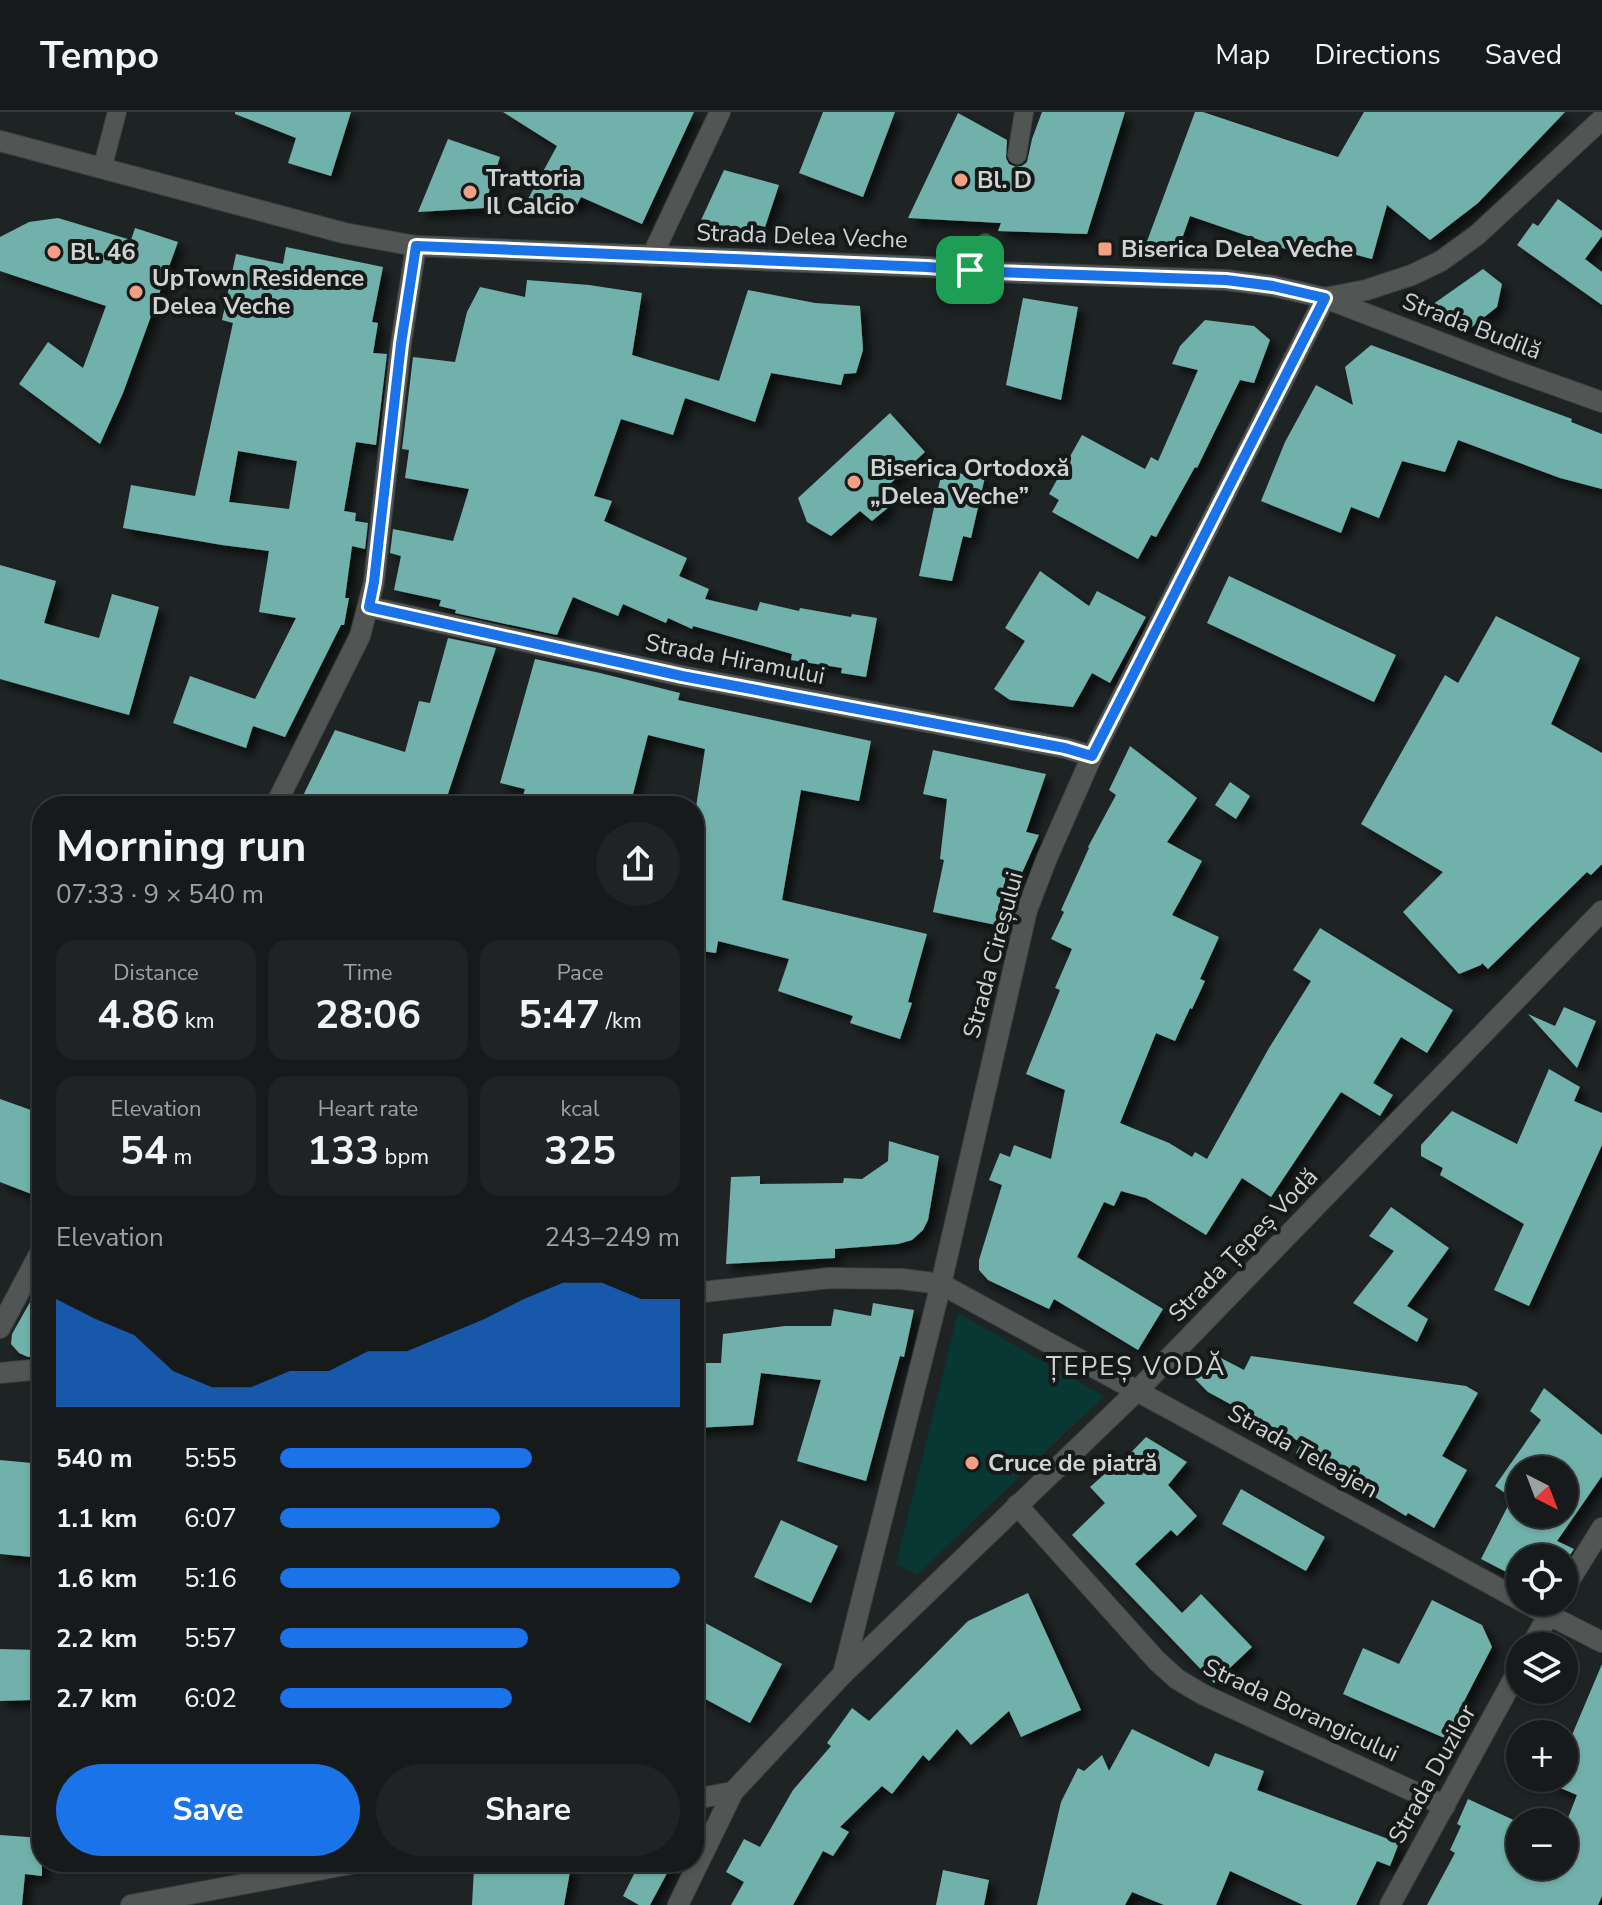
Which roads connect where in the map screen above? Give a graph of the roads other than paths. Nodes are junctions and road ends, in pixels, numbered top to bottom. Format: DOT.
graph roads {
  1 [pos="117,112"];
  2 [pos="720,112"];
  3 [pos="1024,112"];
  4 [pos="1602,119"];
  5 [pos="0,141"];
  6 [pos="1017,155"];
  7 [pos="102,169"];
  8 [pos="985,243"];
  9 [pos="416,246"];
  10 [pos="652,256"];
  11 [pos="970,270"];
  12 [pos="1325,298"];
  13 [pos="1602,402"];
  14 [pos="369,607"];
  15 [pos="1092,756"];
  16 [pos="280,796"];
  17 [pos="1602,911"];
  18 [pos="32,1268"];
  19 [pos="941,1284"];
  20 [pos="704,1292"];
  21 [pos="0,1328"];
  22 [pos="32,1370"];
  23 [pos="0,1373"];
  24 [pos="1138,1390"];
  25 [pos="1017,1505"];
  26 [pos="1602,1528"];
  27 [pos="1578,1567"];
  28 [pos="1506,1592"];
  29 [pos="1563,1616"];
  30 [pos="1602,1642"];
  31 [pos="843,1674"];
  32 [pos="1506,1693"];
  33 [pos="733,1792"];
  34 [pos="704,1797"];
  35 [pos="1445,1806"];
  36 [pos="704,1852"];
  37 [pos="308,1872"];
  38 [pos="694,1872"];
  39 [pos="131,1905"];
  40 [pos="678,1905"];
  41 [pos="1390,1905"];
  1 -- 7 [label="lane"];
  2 -- 10 [label="street"];
  3 -- 6 [label="lane"];
  4 -- 12 [label="street, Strada Delea Veche"];
  5 -- 7 [label="street, Strada Delea Veche"];
  7 -- 9 [label="street, Strada Delea Veche"];
  8 -- 11 [label="lane"];
  9 -- 10 [label="street, Strada Delea Veche"];
  9 -- 14 [label="street"];
  10 -- 11 [label="street, Strada Delea Veche"];
  11 -- 12 [label="street, Strada Delea Veche"];
  12 -- 13 [label="street, Strada Budilă"];
  12 -- 15 [label="street, Strada Cireșului"];
  14 -- 15 [label="street, Strada Hiramului"];
  14 -- 16 [label="street"];
  15 -- 19 [label="street, Strada Cireșului"];
  17 -- 24 [label="street, Strada Țepeș Vodă"];
  18 -- 21 [label="street"];
  19 -- 20 [label="street, Strada Teleajen"];
  19 -- 24 [label="street, Strada Teleajen"];
  19 -- 31 [label="street, Strada Cireșului"];
  22 -- 23 [label="street"];
  24 -- 25 [label="street, Strada Țepeș Vodă"];
  24 -- 28 [label="street, Strada Teleajen"];
  25 -- 31 [label="street, Strada Țepeș Vodă"];
  25 -- 35 [label="street, Strada Borangicului"];
  26 -- 27 [label="street"];
  29 -- 30 [label="street, Strada Teleajen"];
  31 -- 33 [label="street, Strada Țepeș Vodă"];
  32 -- 35 [label="street, Strada Duzilor"];
  33 -- 34 [label="street"];
  33 -- 36 [label="street, Strada Țepeș Vodă"];
  35 -- 41 [label="street, Strada Duzilor"];
  37 -- 39 [label="street"];
  38 -- 40 [label="street, Strada Țepeș Vodă"];
}
